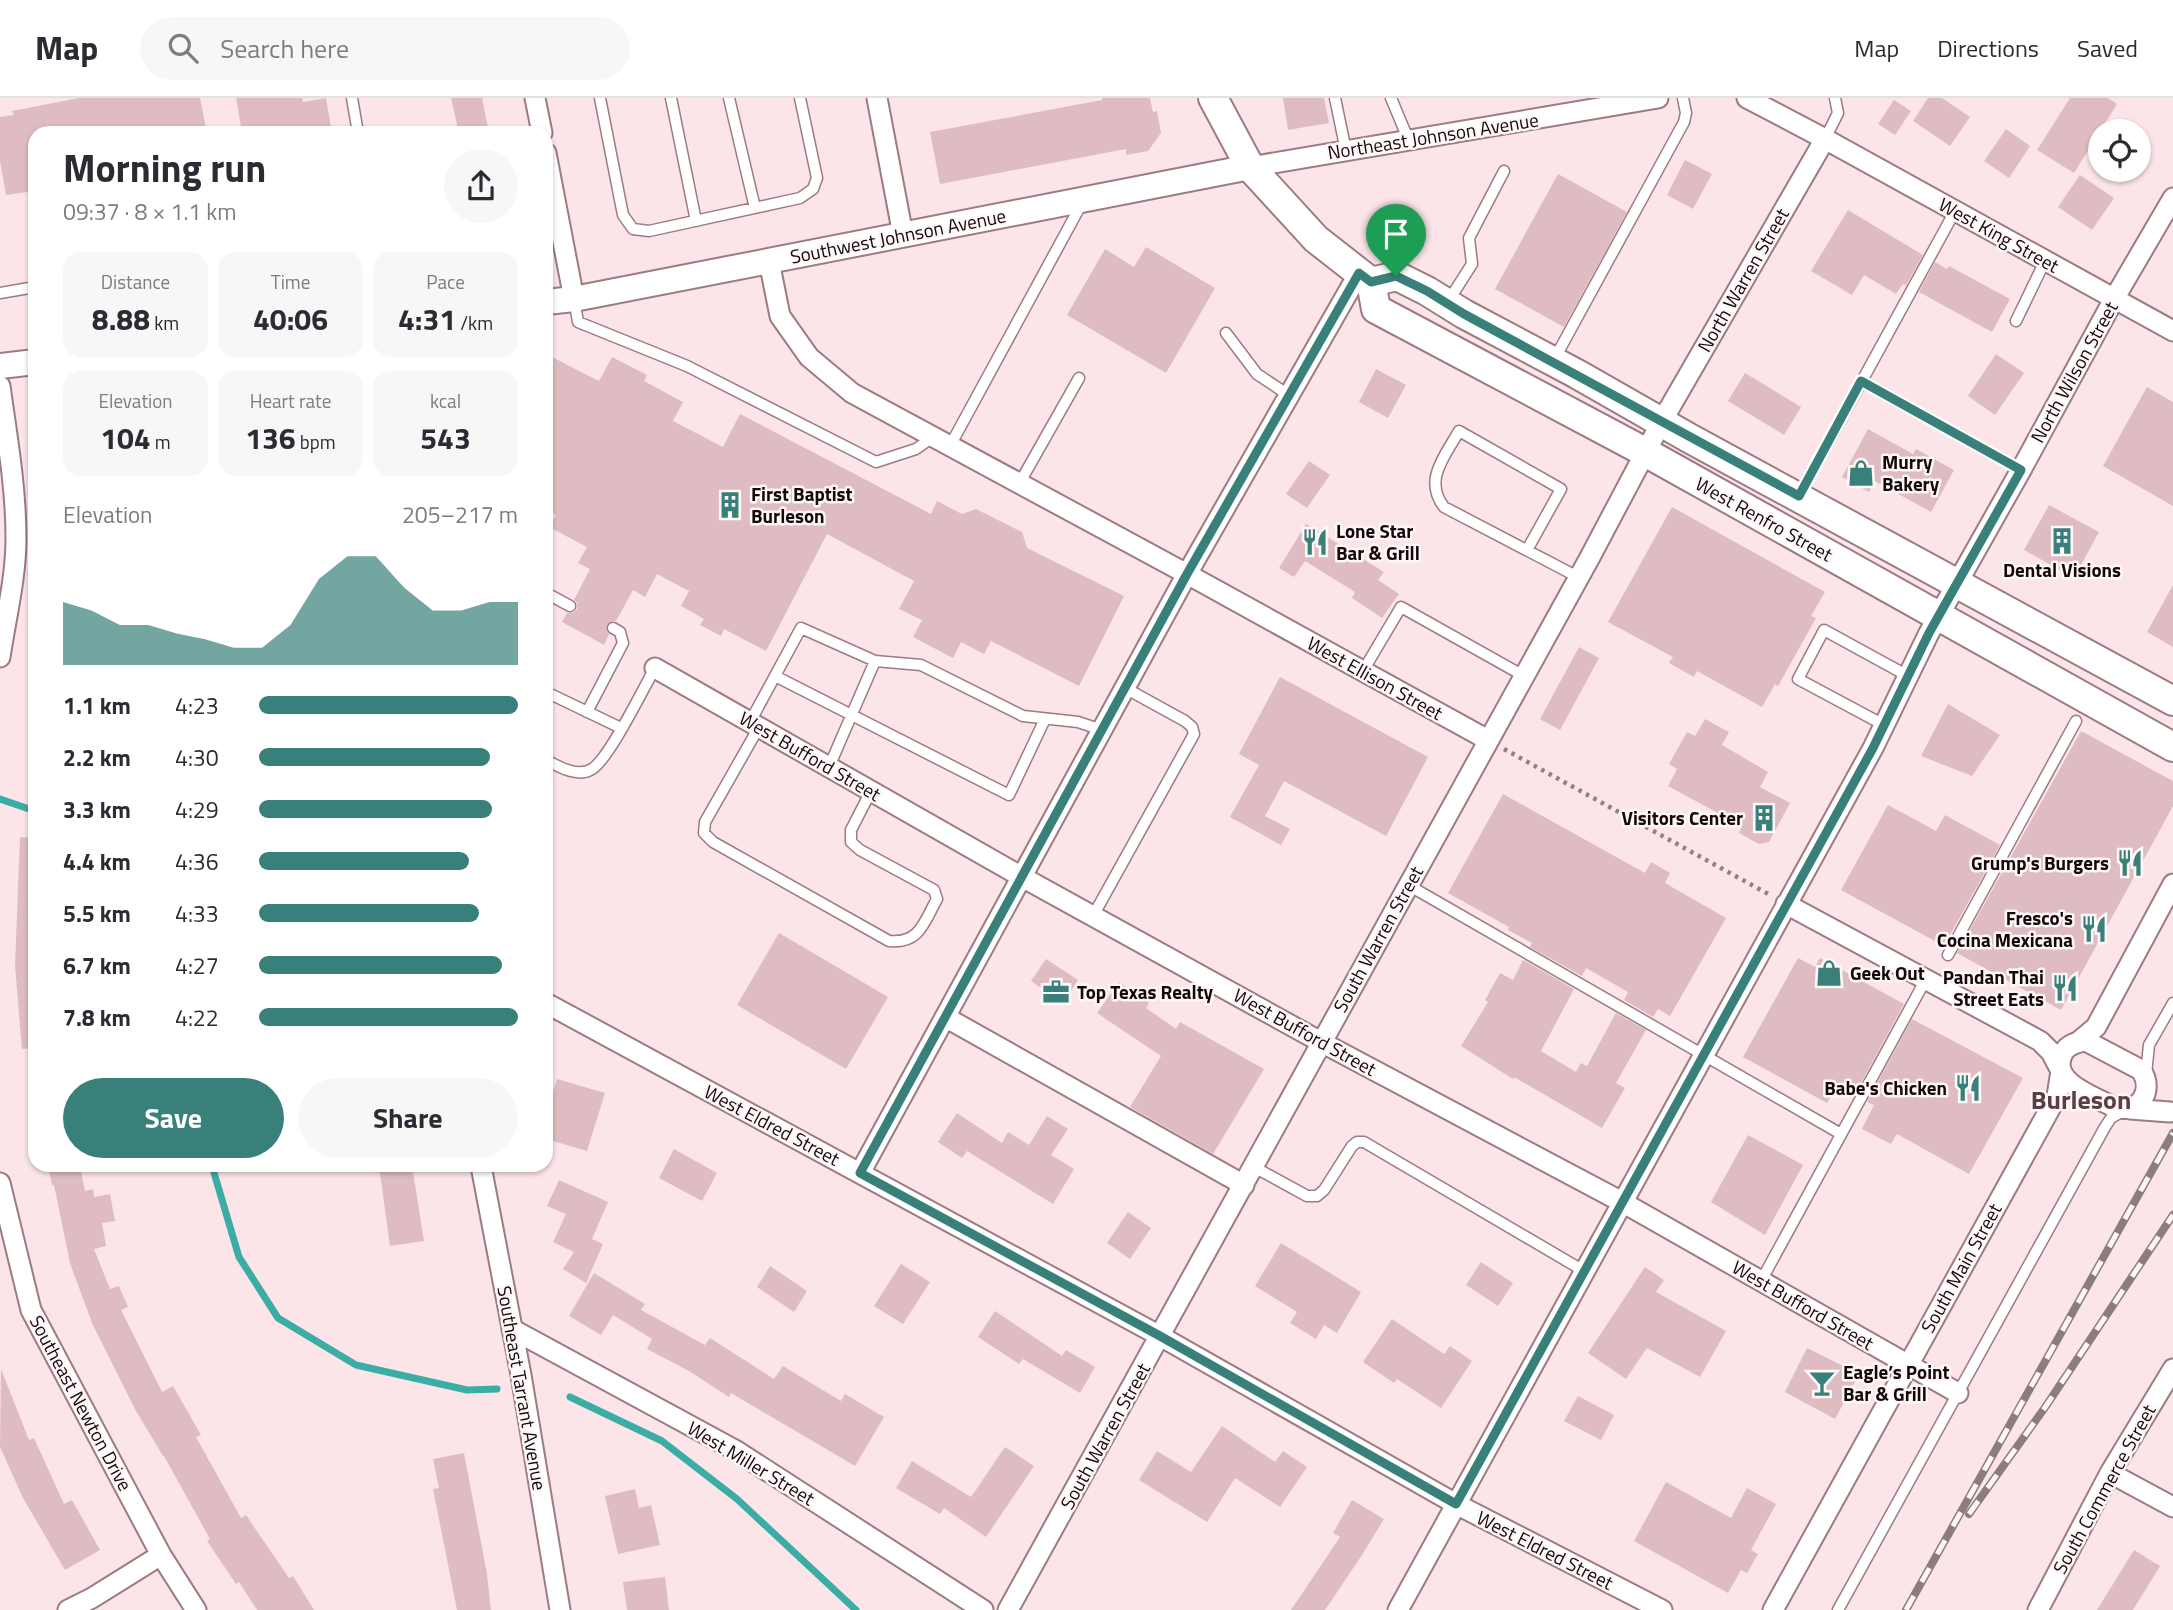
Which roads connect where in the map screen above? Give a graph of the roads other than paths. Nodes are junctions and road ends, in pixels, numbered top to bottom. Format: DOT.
graph roads {
  1 [pos="352,98"];
  2 [pos="536,98"];
  3 [pos="600,98"];
  4 [pos="671,98"];
  5 [pos="729,98"];
  6 [pos="800,98"];
  7 [pos="877,98"];
  8 [pos="1213,98"];
  9 [pos="1335,98"];
  10 [pos="1391,98"];
  11 [pos="1658,98"];
  12 [pos="1683,98"];
  13 [pos="1747,98"];
  14 [pos="1835,98"];
  15 [pos="1601,103"];
  16 [pos="357,126"];
  17 [pos="541,126"];
  18 [pos="1825,139"];
  19 [pos="1409,141"];
  20 [pos="1346,151"];
  21 [pos="1250,167"];
  22 [pos="1504,171"];
  23 [pos="2173,198"];
  24 [pos="1083,200"];
  25 [pos="755,208"];
  26 [pos="1955,211"];
  27 [pos="696,221"];
  28 [pos="553,229"];
  29 [pos="903,235"];
  30 [pos="769,261"];
  31 [pos="2046,261"];
  32 [pos="1365,277"];
  33 [pos="28,288"];
  34 [pos="0,293"];
  35 [pos="574,299"];
  36 [pos="2114,299"];
  37 [pos="553,301"];
  38 [pos="1447,304"];
  39 [pos="2016,321"];
  40 [pos="2173,331"];
  41 [pos="1226,333"];
  42 [pos="1553,361"];
  43 [pos="28,363"];
  44 [pos="0,366"];
  45 [pos="1079,378"];
  46 [pos="1861,381"];
  47 [pos="0,386"];
  48 [pos="1290,396"];
  49 [pos="1662,421"];
  50 [pos="941,442"];
  51 [pos="1645,452"];
  52 [pos="2021,470"];
  53 [pos="1019,484"];
  54 [pos="1799,496"];
  55 [pos="1527,551"];
  56 [pos="1187,574"];
  57 [pos="1578,577"];
  58 [pos="1956,584"];
  59 [pos="553,597"];
  60 [pos="570,606"];
  61 [pos="1939,617"];
  62 [pos="613,628"];
  63 [pos="0,657"];
  64 [pos="875,661"];
  65 [pos="655,668"];
  66 [pos="1363,671"];
  67 [pos="775,676"];
  68 [pos="1524,676"];
  69 [pos="1908,676"];
  70 [pos="1125,688"];
  71 [pos="553,695"];
  72 [pos="2173,701"];
  73 [pos="587,712"];
  74 [pos="852,716"];
  75 [pos="1045,719"];
  76 [pos="2076,721"];
  77 [pos="755,725"];
  78 [pos="1884,725"];
  79 [pos="621,728"];
  80 [pos="1102,730"];
  81 [pos="1488,740"];
  82 [pos="2173,747"];
  83 [pos="553,763"];
  84 [pos="829,767"];
  85 [pos="871,791"];
  86 [pos="1022,877"];
  87 [pos="2173,884"];
  88 [pos="1408,885"];
  89 [pos="1786,904"];
  90 [pos="1093,916"];
  91 [pos="1948,955"];
  92 [pos="1926,979"];
  93 [pos="2173,1003"];
  94 [pos="553,1007"];
  95 [pos="945,1017"];
  96 [pos="2040,1041"];
  97 [pos="1321,1042"];
  98 [pos="2075,1043"];
  99 [pos="1703,1054"];
  100 [pos="2061,1070"];
  101 [pos="2147,1083"];
  102 [pos="2128,1109"];
  103 [pos="2172,1113"];
  104 [pos="1841,1133"];
  105 [pos="1254,1167"];
  106 [pos="482,1172"];
  107 [pos="860,1173"];
  108 [pos="0,1183"];
  109 [pos="1244,1185"];
  110 [pos="1622,1202"];
  111 [pos="1584,1271"];
  112 [pos="1761,1281"];
  113 [pos="512,1329"];
  114 [pos="1160,1336"];
  115 [pos="1908,1365"];
  116 [pos="2173,1369"];
  117 [pos="1958,1393"];
  118 [pos="2110,1473"];
  119 [pos="1456,1504"];
  120 [pos="2173,1507"];
  121 [pos="161,1555"];
  122 [pos="68,1610"];
  123 [pos="196,1610"];
  124 [pos="560,1610"];
  125 [pos="983,1610"];
  126 [pos="1008,1610"];
  127 [pos="1398,1610"];
  128 [pos="1662,1610"];
  129 [pos="1773,1610"];
  130 [pos="1838,1610"];
  131 [pos="2038,1610"];
  1 -- 16 [label="lane"];
  2 -- 17 [label="street"];
  3 -- 27 [label="lane"];
  4 -- 27 [label="lane"];
  5 -- 25 [label="lane"];
  6 -- 25 [label="lane"];
  7 -- 29 [label="street"];
  8 -- 21 [label="main road"];
  9 -- 20 [label="lane"];
  10 -- 19 [label="lane"];
  11 -- 15 [label="street, Northeast Johnson Avenue"];
  12 -- 42 [label="lane"];
  13 -- 18 [label="street"];
  14 -- 18 [label="lane"];
  15 -- 19 [label="street, Northeast Johnson Avenue"];
  18 -- 26 [label="street, West King Street"];
  18 -- 49 [label="street, North Warren Street"];
  19 -- 20 [label="street, Northeast Johnson Avenue"];
  20 -- 21 [label="street, Northeast Johnson Avenue"];
  21 -- 24 [label="street, Southwest Johnson Avenue"];
  21 -- 32 [label="main road"];
  22 -- 38 [label="lane"];
  23 -- 36 [label="street, North Wilson Street"];
  24 -- 29 [label="street, Southwest Johnson Avenue"];
  24 -- 50 [label="lane"];
  25 -- 27 [label="lane"];
  26 -- 31 [label="street, West King Street"];
  26 -- 46 [label="lane"];
  28 -- 35 [label="street"];
  29 -- 30 [label="street, Southwest Johnson Avenue"];
  30 -- 35 [label="street, Southwest Johnson Avenue"];
  30 -- 50 [label="street, West Ellison Street"];
  31 -- 36 [label="street, West King Street"];
  31 -- 39 [label="lane"];
  32 -- 38 [label="main road, West Renfro Street"];
  32 -- 48 [label="street"];
  32 -- 51 [label="main road, West Renfro Street"];
  33 -- 34 [label="lane"];
  35 -- 37 [label="street, Southwest Johnson Avenue"];
  35 -- 50 [label="lane"];
  36 -- 40 [label="street, West King Street"];
  36 -- 52 [label="street, North Wilson Street"];
  38 -- 42 [label="main road, West Renfro Street"];
  41 -- 48 [label="lane"];
  42 -- 49 [label="main road, West Renfro Street"];
  43 -- 44 [label="street"];
  45 -- 53 [label="lane"];
  46 -- 52 [label="lane"];
  46 -- 54 [label="lane"];
  47 -- 63 [label="street"];
  48 -- 56 [label="street"];
  49 -- 51 [label="street, North Warren Street"];
  49 -- 54 [label="main road, West Renfro Street"];
  50 -- 53 [label="street, West Ellison Street"];
  51 -- 57 [label="street, South Warren Street"];
  51 -- 61 [label="main road, West Renfro Street"];
  52 -- 58 [label="street, North Wilson Street"];
  53 -- 56 [label="street, West Ellison Street"];
  54 -- 58 [label="main road, West Renfro Street"];
  55 -- 55 [label="lane"];
  55 -- 57 [label="lane"];
  56 -- 66 [label="street, West Ellison Street"];
  56 -- 70 [label="street"];
  57 -- 68 [label="street, South Warren Street"];
  58 -- 61 [label="street, North Wilson Street"];
  58 -- 72 [label="main road, West Renfro Street"];
  59 -- 60 [label="lane"];
  61 -- 69 [label="street, North Wilson Street"];
  61 -- 82 [label="main road, West Renfro Street"];
  62 -- 73 [label="lane"];
  64 -- 67 [label="lane"];
  64 -- 74 [label="lane"];
  64 -- 75 [label="lane"];
  65 -- 77 [label="street, West Bufford Street"];
  65 -- 79 [label="lane"];
  66 -- 68 [label="lane"];
  66 -- 81 [label="street, West Ellison Street"];
  67 -- 74 [label="lane"];
  67 -- 77 [label="lane"];
  68 -- 81 [label="street, South Warren Street"];
  69 -- 78 [label="street, North Wilson Street"];
  69 -- 78 [label="lane"];
  70 -- 80 [label="street"];
  70 -- 90 [label="lane"];
  71 -- 73 [label="lane"];
  73 -- 79 [label="lane"];
  74 -- 75 [label="lane"];
  74 -- 84 [label="lane"];
  75 -- 80 [label="lane"];
  76 -- 91 [label="lane"];
  77 -- 84 [label="street, West Bufford Street"];
  77 -- 85 [label="lane"];
  78 -- 89 [label="street, North Wilson Street"];
  79 -- 83 [label="lane"];
  80 -- 86 [label="street"];
  81 -- 88 [label="street, South Warren Street"];
  84 -- 85 [label="street, West Bufford Street"];
  85 -- 86 [label="street, West Bufford Street"];
  86 -- 90 [label="street, West Bufford Street"];
  86 -- 95 [label="street"];
  87 -- 98 [label="street"];
  88 -- 97 [label="street, South Warren Street"];
  88 -- 99 [label="lane"];
  89 -- 92 [label="street"];
  89 -- 99 [label="street, North Wilson Street"];
  90 -- 97 [label="street, West Bufford Street"];
  92 -- 96 [label="street"];
  92 -- 104 [label="lane"];
  93 -- 101 [label="lane"];
  94 -- 107 [label="street, West Eldred Street"];
  95 -- 107 [label="street"];
  95 -- 109 [label="street"];
  96 -- 98 [label="street"];
  96 -- 100 [label="street"];
  97 -- 105 [label="street, South Warren Street"];
  97 -- 110 [label="street, West Bufford Street"];
  98 -- 100 [label="street, South Main Street"];
  98 -- 101 [label="street"];
  99 -- 104 [label="lane"];
  99 -- 110 [label="street, North Wilson Street"];
  100 -- 102 [label="street"];
  100 -- 115 [label="street, South Main Street"];
  101 -- 102 [label="street"];
  101 -- 103 [label="street"];
  102 -- 103 [label="street"];
  102 -- 117 [label="lane"];
  104 -- 112 [label="lane"];
  105 -- 109 [label="street, South Warren Street"];
  105 -- 111 [label="lane"];
  106 -- 113 [label="street, Southeast Tarrant Avenue"];
  107 -- 114 [label="street, West Eldred Street"];
  108 -- 121 [label="street, Southeast Newton Drive"];
  109 -- 114 [label="street, South Warren Street"];
  110 -- 111 [label="street, North Wilson Street"];
  110 -- 112 [label="street, West Bufford Street"];
  111 -- 119 [label="street, North Wilson Street"];
  112 -- 115 [label="street, West Bufford Street"];
  113 -- 124 [label="street, Southeast Tarrant Avenue"];
  113 -- 125 [label="street, West Miller Street"];
  114 -- 119 [label="street, West Eldred Street"];
  114 -- 126 [label="street, South Warren Street"];
  115 -- 117 [label="street, West Bufford Street"];
  115 -- 129 [label="street, South Main Street"];
  116 -- 118 [label="street, South Commerce Street"];
  117 -- 130 [label="lane"];
  118 -- 120 [label="street"];
  118 -- 131 [label="street, South Commerce Street"];
  119 -- 127 [label="street, North Wilson Street"];
  119 -- 128 [label="street, West Eldred Street"];
  121 -- 122 [label="street"];
  121 -- 123 [label="street, Southeast Newton Drive"];
}
